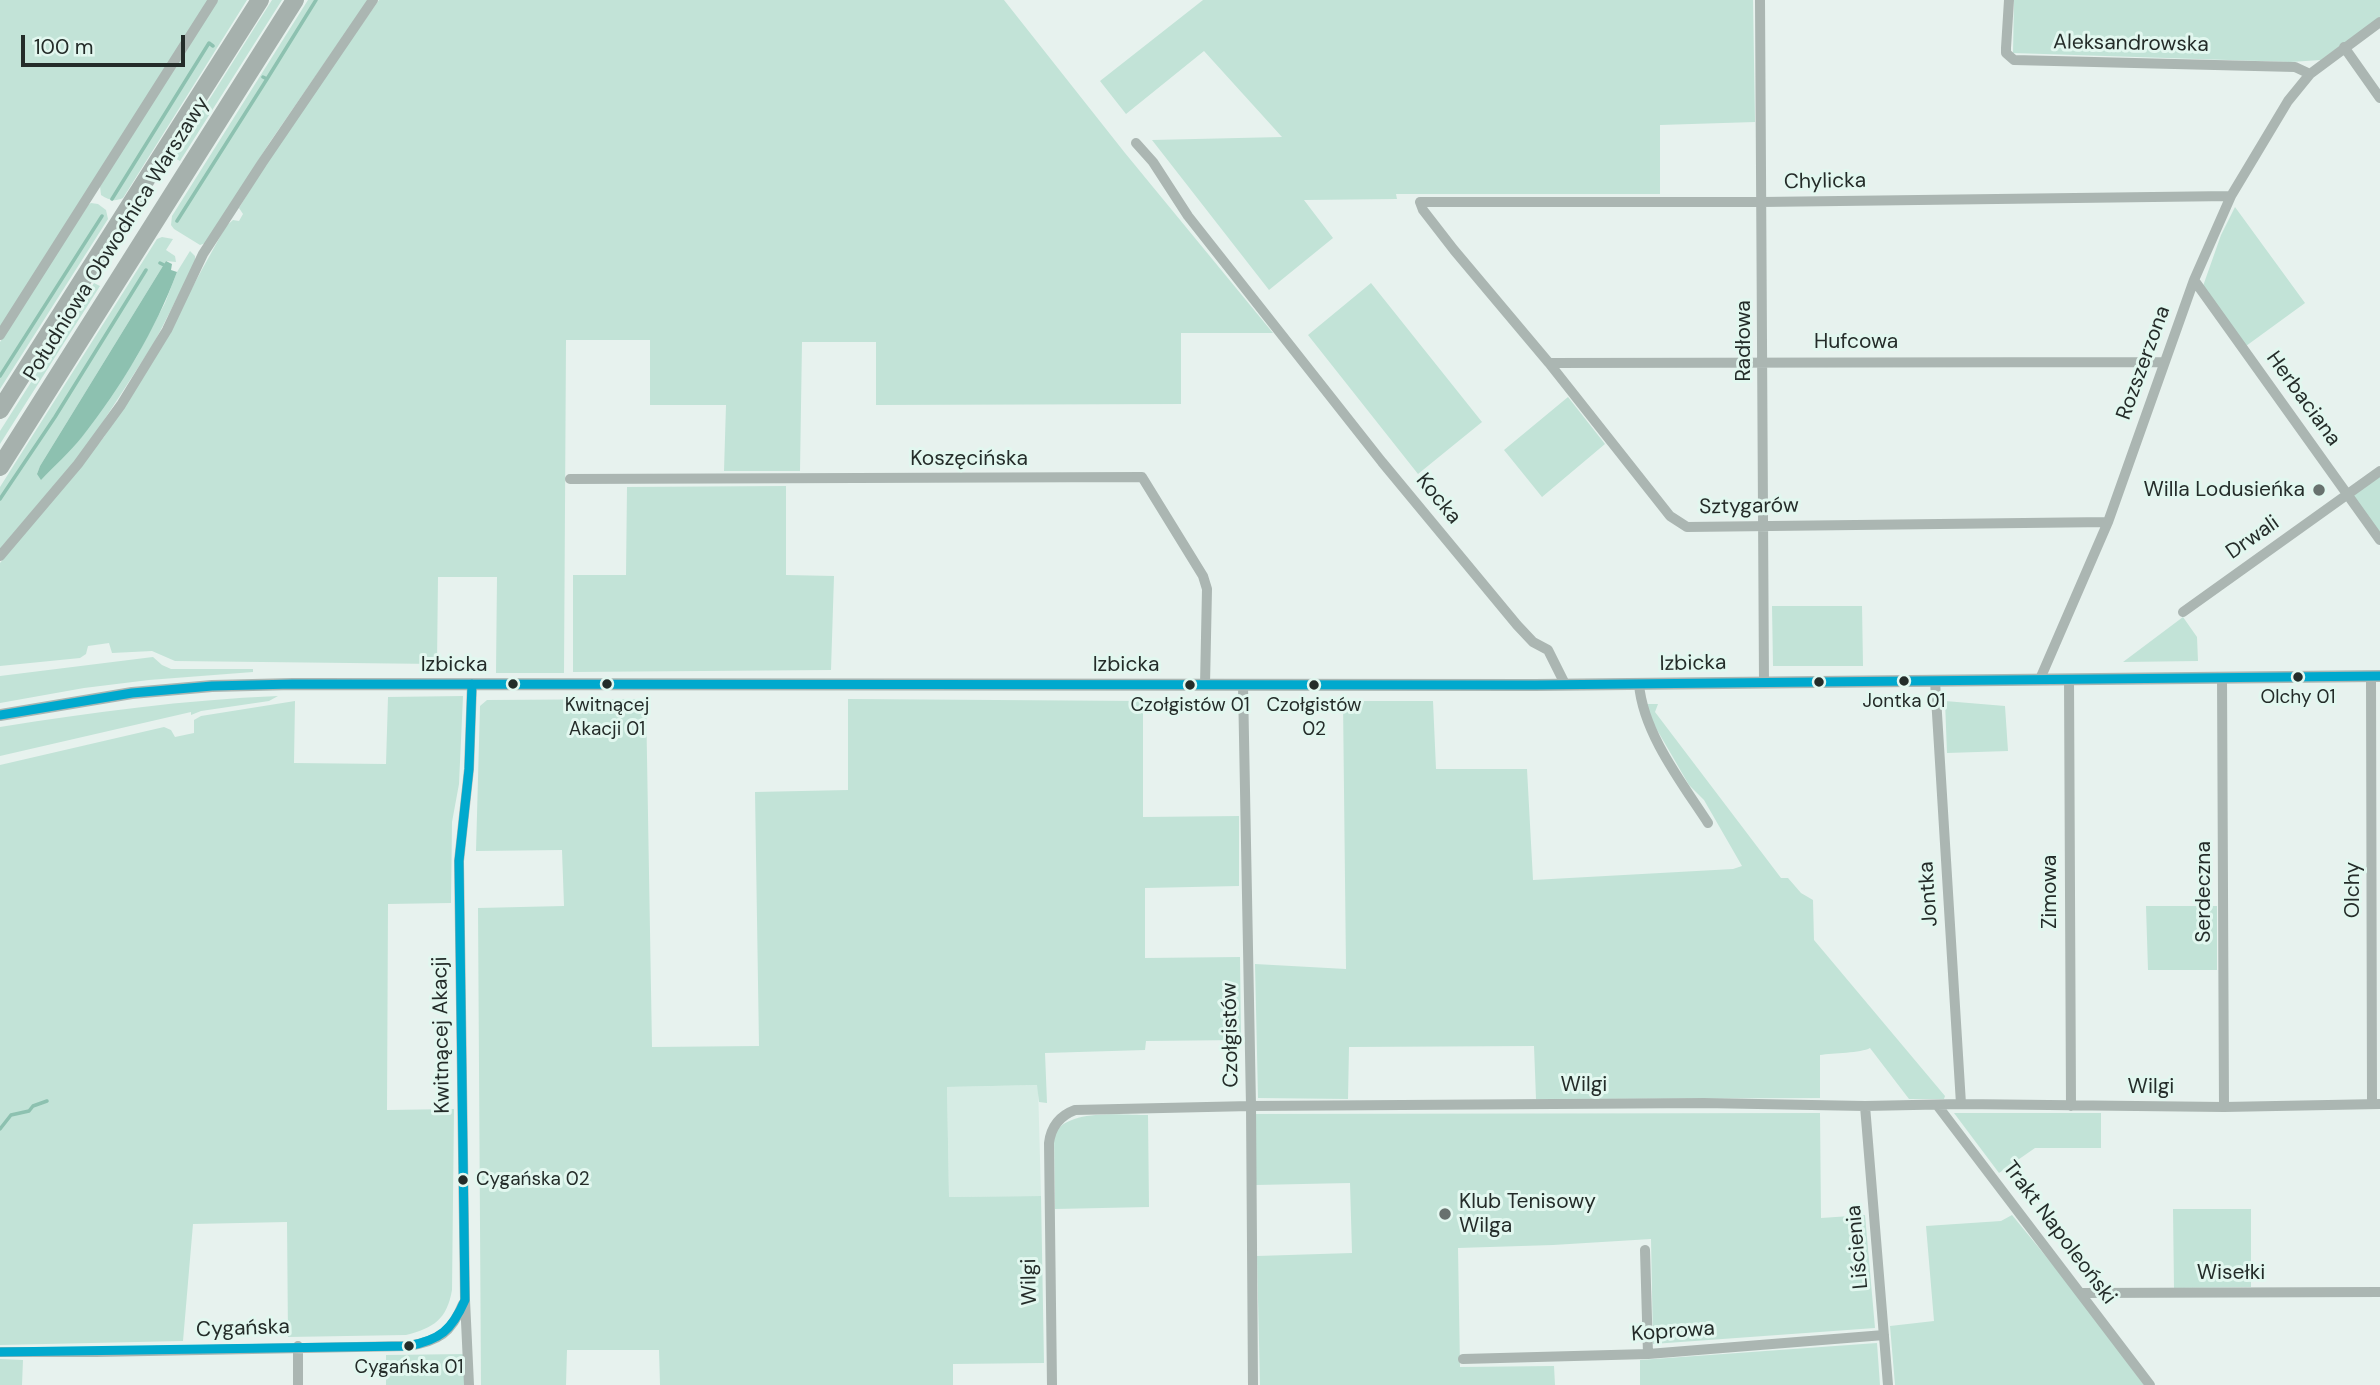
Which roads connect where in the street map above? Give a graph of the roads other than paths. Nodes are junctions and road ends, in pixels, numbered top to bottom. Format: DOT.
graph roads {
  1 [pos="213,0"];
  2 [pos="260,0"];
  3 [pos="295,0"];
  4 [pos="373,0"];
  5 [pos="1760,0"];
  6 [pos="2009,0"];
  7 [pos="2380,22"];
  8 [pos="2344,47"];
  9 [pos="2310,74"];
  10 [pos="2380,98"];
  11 [pos="1136,143"];
  12 [pos="2231,196"];
  13 [pos="1420,202"];
  14 [pos="1762,202"];
  15 [pos="2194,280"];
  16 [pos="0,335"];
  17 [pos="1763,361"];
  18 [pos="2164,362"];
  19 [pos="1549,363"];
  20 [pos="0,410"];
  21 [pos="0,467"];
  22 [pos="2380,471"];
  23 [pos="570,479"];
  24 [pos="2347,495"];
  25 [pos="2108,522"];
  26 [pos="1763,527"];
  27 [pos="2380,540"];
  28 [pos="0,556"];
  29 [pos="2183,612"];
  30 [pos="2375,676"];
  31 [pos="2222,677"];
  32 [pos="2040,679"];
  33 [pos="2069,679"];
  34 [pos="1936,681"];
  35 [pos="1765,682"];
  36 [pos="472,684"];
  37 [pos="1565,684"];
  38 [pos="1639,684"];
  39 [pos="1205,685"];
  40 [pos="1243,685"];
  41 [pos="0,715"];
  42 [pos="1708,823"];
  43 [pos="1961,1104"];
  44 [pos="2376,1104"];
  45 [pos="1937,1105"];
  46 [pos="1251,1106"];
  47 [pos="1865,1106"];
  48 [pos="2071,1106"];
  49 [pos="2224,1107"];
  50 [pos="1646,1250"];
  51 [pos="2380,1292"];
  52 [pos="2081,1293"];
  53 [pos="465,1300"];
  54 [pos="1884,1335"];
  55 [pos="298,1346"];
  56 [pos="0,1352"];
  57 [pos="1648,1354"];
  58 [pos="1463,1359"];
  59 [pos="298,1385"];
  60 [pos="469,1385"];
  61 [pos="1052,1385"];
  62 [pos="1253,1385"];
  63 [pos="1888,1385"];
  64 [pos="2150,1385"];
  1 -- 16 [label="street"];
  2 -- 20 [label="highway, Południowa Obwodnica Warszawy"];
  3 -- 21 [label="highway, Południowa Obwodnica Warszawy"];
  4 -- 28 [label="street"];
  5 -- 14 [label="street, Radłowa"];
  6 -- 9 [label="street, Aleksandrowska"];
  7 -- 8 [label="street, Rozszerzona"];
  8 -- 9 [label="street, Rozszerzona"];
  8 -- 10 [label="street"];
  9 -- 12 [label="street, Rozszerzona"];
  11 -- 37 [label="street, Kocka"];
  12 -- 14 [label="street, Chylicka"];
  12 -- 15 [label="street, Rozszerzona"];
  13 -- 14 [label="street, Chylicka"];
  13 -- 19 [label="street, Sztygarów"];
  14 -- 17 [label="street, Radłowa"];
  15 -- 18 [label="street, Rozszerzona"];
  15 -- 24 [label="street, Herbaciana"];
  17 -- 18 [label="street, Hufcowa"];
  17 -- 19 [label="street, Hufcowa"];
  17 -- 26 [label="street, Radłowa"];
  18 -- 25 [label="street, Rozszerzona"];
  19 -- 26 [label="street, Sztygarów"];
  22 -- 24 [label="street, Drwali"];
  23 -- 39 [label="street, Koszęcińska"];
  24 -- 27 [label="street, Herbaciana"];
  24 -- 29 [label="street, Drwali"];
  25 -- 26 [label="street, Sztygarów"];
  25 -- 32 [label="street, Rozszerzona"];
  26 -- 35 [label="street, Radłowa"];
  30 -- 31 [label="street, Izbicka"];
  30 -- 44 [label="street, Olchy"];
  31 -- 33 [label="street, Izbicka"];
  31 -- 49 [label="street, Serdeczna"];
  32 -- 33 [label="street, Izbicka"];
  32 -- 34 [label="street, Izbicka"];
  33 -- 48 [label="street, Zimowa"];
  34 -- 35 [label="street, Izbicka"];
  34 -- 43 [label="street, Jontka"];
  35 -- 38 [label="street, Izbicka"];
  36 -- 39 [label="street, Izbicka"];
  36 -- 41 [label="street, Izbicka"];
  36 -- 53 [label="street, Kwitnącej Akacji"];
  37 -- 38 [label="street, Izbicka"];
  37 -- 40 [label="street, Izbicka"];
  38 -- 42 [label="street"];
  39 -- 40 [label="street, Izbicka"];
  40 -- 46 [label="street, Czołgistów"];
  43 -- 45 [label="street, Wilgi"];
  43 -- 48 [label="street, Wilgi"];
  44 -- 49 [label="street, Wilgi"];
  45 -- 47 [label="street, Wilgi"];
  45 -- 52 [label="street, Trakt Napoleoński"];
  46 -- 47 [label="street, Wilgi"];
  46 -- 61 [label="street, Wilgi"];
  46 -- 62 [label="street, Czołgistów"];
  47 -- 54 [label="street, Liścienia"];
  48 -- 49 [label="street, Wilgi"];
  50 -- 57 [label="street"];
  51 -- 52 [label="street, Wisełki"];
  52 -- 64 [label="street, Trakt Napoleoński"];
  53 -- 55 [label="street, Cygańska"];
  53 -- 60 [label="street, Kwitnącej Akacji"];
  54 -- 57 [label="street, Koprowa"];
  54 -- 63 [label="street, Liścienia"];
  55 -- 56 [label="street, Cygańska"];
  55 -- 59 [label="street"];
  57 -- 58 [label="street, Koprowa"];
}
